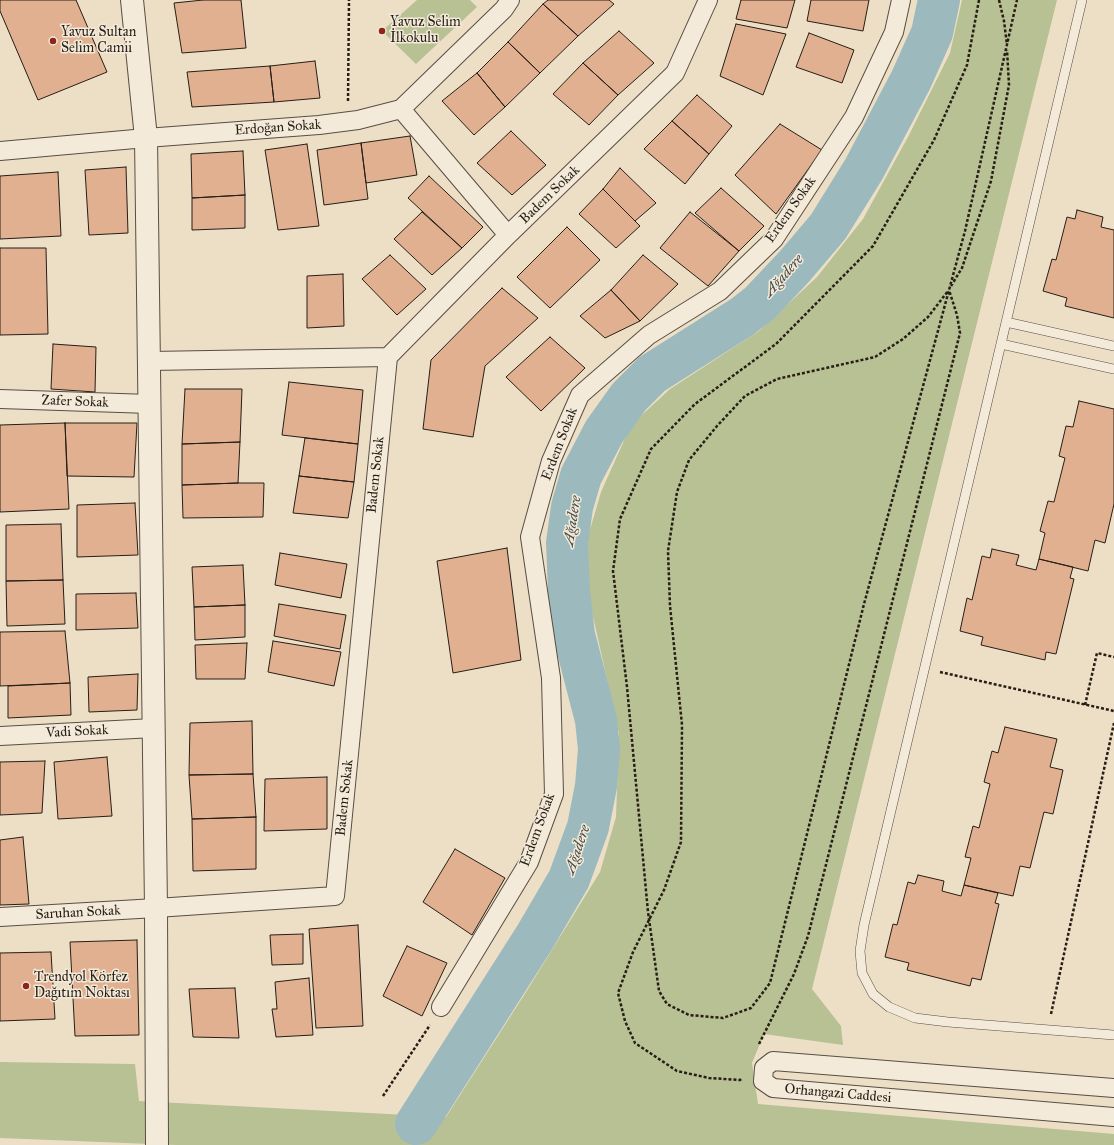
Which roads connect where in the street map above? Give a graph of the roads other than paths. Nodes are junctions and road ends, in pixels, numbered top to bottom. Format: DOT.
graph roads {
  1 [pos="132,0"];
  2 [pos="510,0"];
  3 [pos="708,0"];
  4 [pos="901,0"];
  5 [pos="1082,0"];
  6 [pos="401,109"];
  7 [pos="146,138"];
  8 [pos="0,151"];
  9 [pos="508,235"];
  10 [pos="1006,322"];
  11 [pos="1001,344"];
  12 [pos="1114,346"];
  13 [pos="388,357"];
  14 [pos="150,361"];
  15 [pos="1114,369"];
  16 [pos="0,399"];
  17 [pos="150,404"];
  18 [pos="154,728"];
  19 [pos="0,736"];
  20 [pos="156,908"];
  21 [pos="0,917"];
  22 [pos="441,1008"];
  23 [pos="1114,1035"];
  24 [pos="1114,1088"];
  25 [pos="1114,1117"];
  26 [pos="157,1144"];
  1 -- 7 [label="street"];
  2 -- 6 [label="street"];
  3 -- 9 [label="street, Badem Sokak"];
  4 -- 22 [label="street, Erdem Sokak"];
  5 -- 10 [label="lane"];
  6 -- 7 [label="street, Erdoğan Sokak"];
  6 -- 9 [label="street"];
  7 -- 8 [label="street, Erdoğan Sokak"];
  7 -- 14 [label="street"];
  9 -- 13 [label="street, Badem Sokak"];
  10 -- 11 [label="lane"];
  10 -- 12 [label="lane"];
  11 -- 15 [label="lane"];
  11 -- 23 [label="lane"];
  13 -- 14 [label="street"];
  13 -- 20 [label="street, Badem Sokak"];
  14 -- 17 [label="street"];
  16 -- 17 [label="street, Zafer Sokak"];
  17 -- 18 [label="street"];
  18 -- 19 [label="street, Vadi Sokak"];
  18 -- 20 [label="street"];
  20 -- 21 [label="street, Saruhan Sokak"];
  20 -- 26 [label="street"];
  24 -- 25 [label="street, Orhangazi Caddesi"];
}
